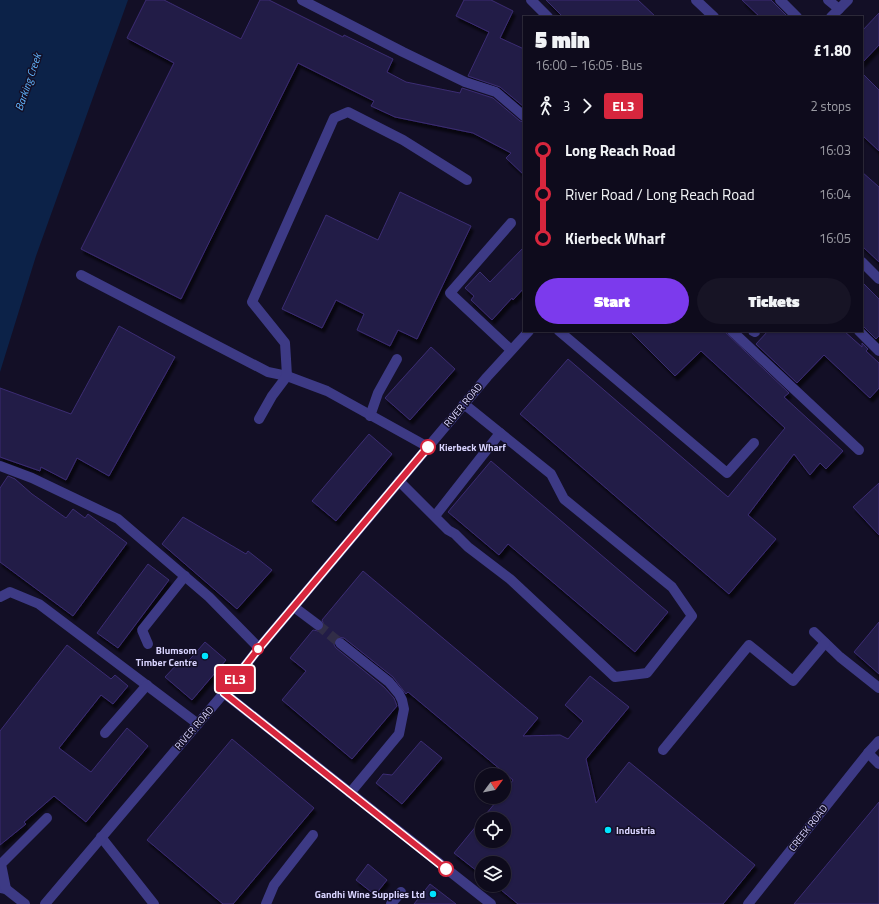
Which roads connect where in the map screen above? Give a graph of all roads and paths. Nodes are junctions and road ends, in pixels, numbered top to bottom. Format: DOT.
graph roads {
  1 [pos="302,0"];
  2 [pos="531,0"];
  3 [pos="696,0"];
  4 [pos="780,0"];
  5 [pos="828,0"];
  6 [pos="848,0"];
  7 [pos="839,9"];
  8 [pos="547,16"];
  9 [pos="713,16"];
  10 [pos="797,16"];
  11 [pos="832,16"];
  12 [pos="523,115"];
  13 [pos="467,180"];
  14 [pos="511,223"];
  15 [pos="863,263"];
  16 [pos="81,275"];
  17 [pos="879,278"];
  18 [pos="528,332"];
  19 [pos="560,332"];
  20 [pos="733,332"];
  21 [pos="860,332"];
  22 [pos="511,350"];
  23 [pos="879,351"];
  24 [pos="397,359"];
  25 [pos="287,376"];
  26 [pos="464,404"];
  27 [pos="370,416"];
  28 [pos="259,418"];
  29 [pos="500,433"];
  30 [pos="754,443"];
  31 [pos="428,447"];
  32 [pos="859,450"];
  33 [pos="0,466"];
  34 [pos="399,481"];
  35 [pos="435,516"];
  36 [pos="185,576"];
  37 [pos="0,597"];
  38 [pos="294,607"];
  39 [pos="318,625"];
  40 [pos="814,632"];
  41 [pos="340,643"];
  42 [pos="825,643"];
  43 [pos="148,644"];
  44 [pos="259,648"];
  45 [pos="147,685"];
  46 [pos="879,688"];
  47 [pos="224,693"];
  48 [pos="198,724"];
  49 [pos="105,733"];
  50 [pos="879,741"];
  51 [pos="663,750"];
  52 [pos="868,753"];
  53 [pos="879,764"];
  54 [pos="350,793"];
  55 [pos="47,818"];
  56 [pos="313,835"];
  57 [pos="101,837"];
  58 [pos="3,889"];
  59 [pos="401,892"];
  60 [pos="25,904"];
  61 [pos="45,904"];
  62 [pos="154,904"];
  63 [pos="266,904"];
  64 [pos="391,904"];
  65 [pos="490,904"];
  66 [pos="748,904"];
  1 -- 12 [label="street"];
  2 -- 8 [label="street"];
  3 -- 9 [label="street"];
  4 -- 10 [label="street"];
  5 -- 7 [label="street"];
  6 -- 7 [label="street"];
  7 -- 11 [label="street"];
  13 -- 25 [label="street"];
  14 -- 22 [label="street"];
  15 -- 17 [label="street"];
  16 -- 25 [label="street"];
  18 -- 22 [label="street, RIVER ROAD"];
  19 -- 30 [label="street"];
  20 -- 32 [label="street"];
  21 -- 23 [label="street"];
  22 -- 26 [label="street, RIVER ROAD"];
  24 -- 27 [label="street"];
  25 -- 27 [label="street"];
  25 -- 28 [label="street"];
  26 -- 29 [label="street"];
  26 -- 31 [label="street, RIVER ROAD"];
  27 -- 31 [label="street"];
  29 -- 35 [label="street"];
  29 -- 35 [label="street"];
  31 -- 34 [label="street, RIVER ROAD"];
  33 -- 36 [label="street"];
  34 -- 35 [label="street"];
  34 -- 38 [label="street, RIVER ROAD"];
  36 -- 43 [label="street"];
  36 -- 44 [label="street"];
  37 -- 45 [label="street"];
  38 -- 39 [label="street"];
  38 -- 44 [label="street, RIVER ROAD"];
  40 -- 42 [label="street"];
  41 -- 54 [label="street"];
  42 -- 46 [label="street"];
  42 -- 51 [label="street"];
  44 -- 47 [label="street, RIVER ROAD"];
  45 -- 48 [label="street"];
  45 -- 49 [label="street"];
  47 -- 48 [label="street, RIVER ROAD"];
  47 -- 54 [label="street"];
  48 -- 57 [label="street, RIVER ROAD"];
  50 -- 52 [label="street, CREEK ROAD"];
  52 -- 53 [label="street"];
  52 -- 66 [label="street, CREEK ROAD"];
  54 -- 65 [label="street"];
  55 -- 58 [label="street"];
  56 -- 63 [label="street"];
  57 -- 61 [label="street, RIVER ROAD"];
  57 -- 62 [label="street"];
  58 -- 60 [label="street"];
  59 -- 64 [label="street"];
}
